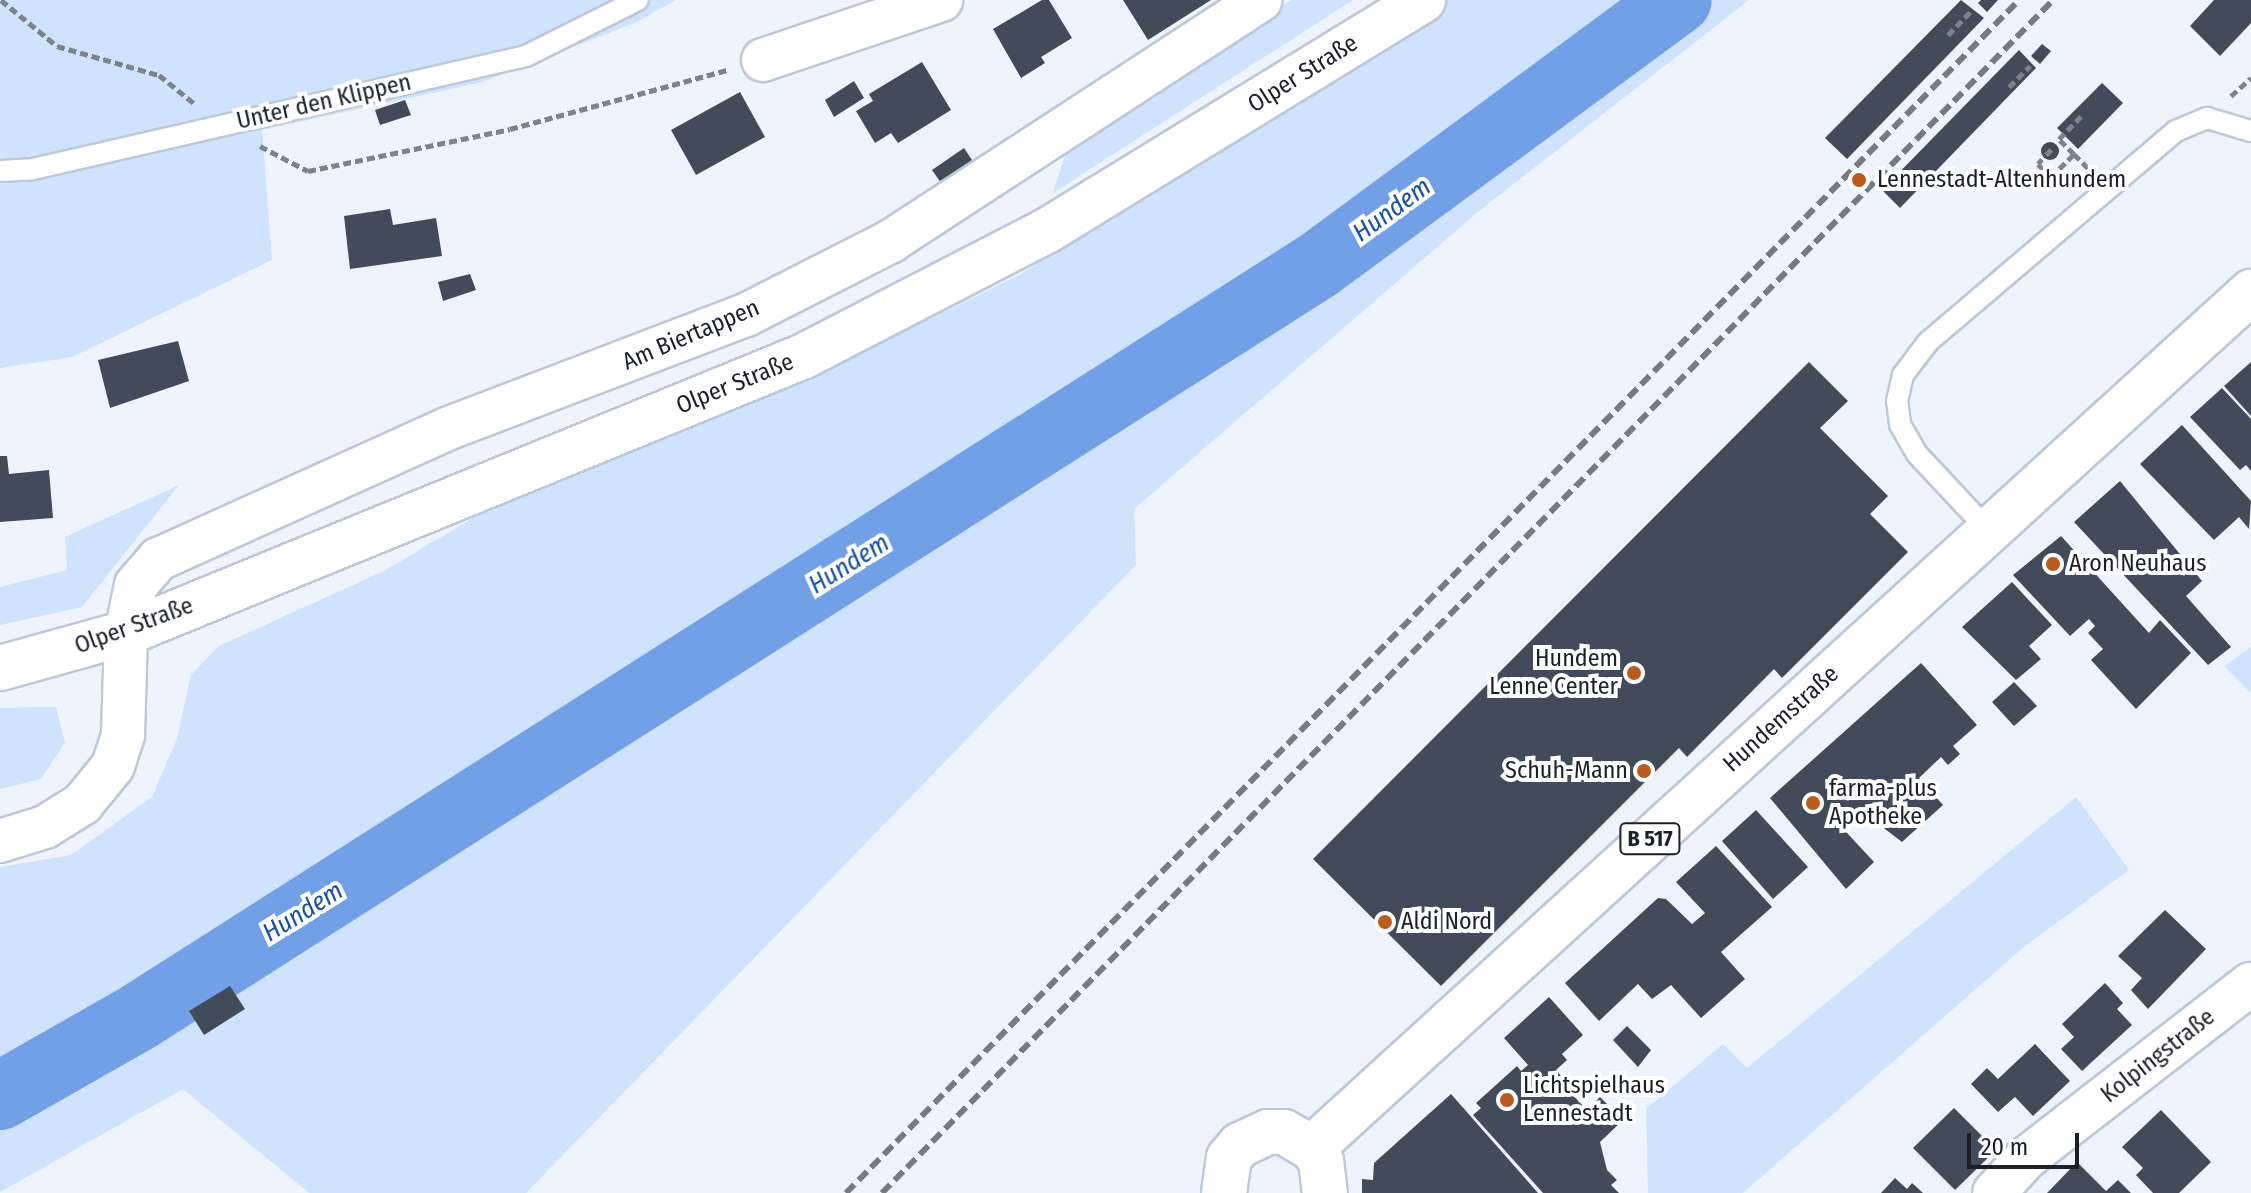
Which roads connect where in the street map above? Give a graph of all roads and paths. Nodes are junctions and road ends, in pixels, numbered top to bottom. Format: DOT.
graph roads {
  1 [pos="1,0"];
  2 [pos="638,0"];
  3 [pos="941,0"];
  4 [pos="1260,0"];
  5 [pos="1423,0"];
  6 [pos="1972,10"];
  7 [pos="1948,35"];
  8 [pos="763,60"];
  9 [pos="2030,66"];
  10 [pos="2009,87"];
  11 [pos="2081,116"];
  12 [pos="223,126"];
  13 [pos="2251,131"];
  14 [pos="2052,149"];
  15 [pos="2074,154"];
  16 [pos="0,171"];
  17 [pos="2109,188"];
  18 [pos="2251,292"];
  19 [pos="1989,531"];
  20 [pos="126,633"];
  21 [pos="0,668"];
  22 [pos="0,841"];
  23 [pos="2251,984"];
  24 [pos="1312,1148"];
  25 [pos="1224,1193"];
  26 [pos="1325,1193"];
  27 [pos="1994,1193"];
  1 -- 12 [label="path"];
  2 -- 12 [label="lane, Unter den Klippen"];
  3 -- 8 [label="street"];
  4 -- 20 [label="street, Am Biertappen"];
  5 -- 20 [label="main road, Olper Straße"];
  6 -- 7 [label="path"];
  8 -- 12 [label="path"];
  9 -- 10 [label="path"];
  11 -- 15 [label="path"];
  12 -- 16 [label="lane, Unter den Klippen"];
  13 -- 17 [label="lane"];
  14 -- 15 [label="path"];
  15 -- 17 [label="path"];
  17 -- 19 [label="lane"];
  18 -- 19 [label="main road, Hundemstraße / B 517"];
  19 -- 24 [label="main road, Hundemstraße / B 517"];
  20 -- 21 [label="main road, Olper Straße"];
  20 -- 22 [label="street, Am Biertappen"];
  23 -- 27 [label="street, Kolpingstraße"];
  24 -- 25 [label="main road"];
  24 -- 26 [label="main road"];
}
